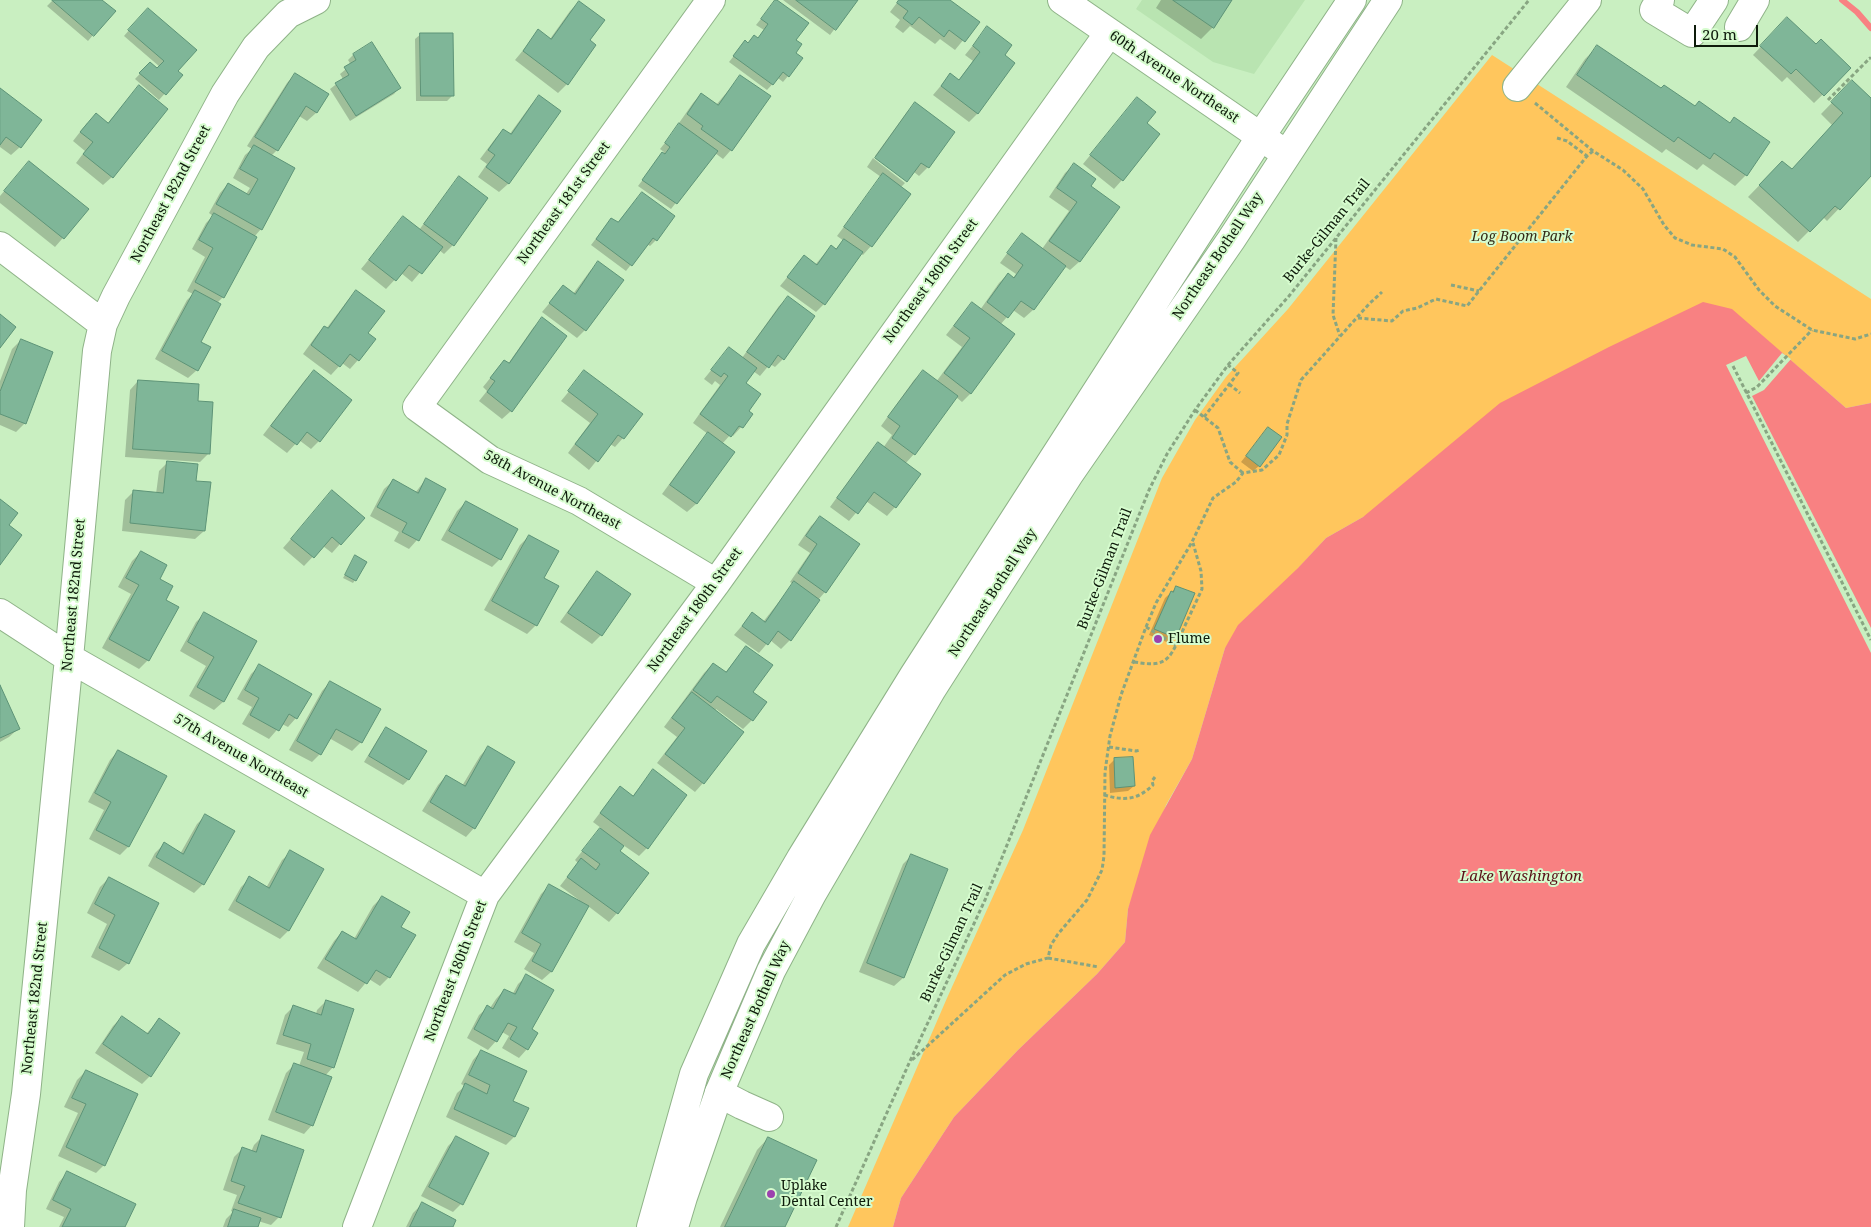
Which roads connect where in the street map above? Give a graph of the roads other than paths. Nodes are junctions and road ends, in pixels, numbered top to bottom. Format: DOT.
graph roads {
  1 [pos="316,0"];
  2 [pos="711,0"];
  3 [pos="1062,0"];
  4 [pos="1352,0"];
  5 [pos="1388,0"];
  6 [pos="1586,0"];
  7 [pos="1660,0"];
  8 [pos="1714,0"];
  9 [pos="1755,0"];
  10 [pos="279,7"];
  11 [pos="1739,27"];
  12 [pos="1109,33"];
  13 [pos="1523,91"];
  14 [pos="1261,136"];
  15 [pos="1286,154"];
  16 [pos="0,246"];
  17 [pos="103,324"];
  18 [pos="417,407"];
  19 [pos="716,582"];
  20 [pos="0,613"];
  21 [pos="69,658"];
  22 [pos="485,895"];
  23 [pos="719,1092"];
  24 [pos="769,1117"];
  25 [pos="10,1227"];
  26 [pos="357,1227"];
  27 [pos="651,1227"];
  28 [pos="674,1227"];
  1 -- 10 [label="street"];
  2 -- 18 [label="street, Northeast 181st Street"];
  3 -- 12 [label="street, 60th Avenue Northeast"];
  4 -- 14 [label="street, Northeast Bothell Way"];
  5 -- 15 [label="street, Northeast Bothell Way"];
  6 -- 13 [label="street"];
  7 -- 8 [label="street"];
  9 -- 11 [label="street"];
  10 -- 17 [label="street, Northeast 182nd Street"];
  12 -- 14 [label="street, 60th Avenue Northeast"];
  12 -- 19 [label="street, Northeast 180th Street"];
  14 -- 15 [label="street, 60th Avenue Northeast"];
  14 -- 27 [label="street, Northeast Bothell Way"];
  15 -- 23 [label="street, Northeast Bothell Way"];
  16 -- 17 [label="street"];
  17 -- 21 [label="street, Northeast 182nd Street"];
  18 -- 19 [label="street, 58th Avenue Northeast"];
  19 -- 22 [label="street, Northeast 180th Street"];
  20 -- 21 [label="street, 57th Avenue Northeast"];
  21 -- 22 [label="street, 57th Avenue Northeast"];
  21 -- 25 [label="street, Northeast 182nd Street"];
  22 -- 26 [label="street, Northeast 180th Street"];
  23 -- 24 [label="street"];
  23 -- 28 [label="street, Northeast Bothell Way"];
}
